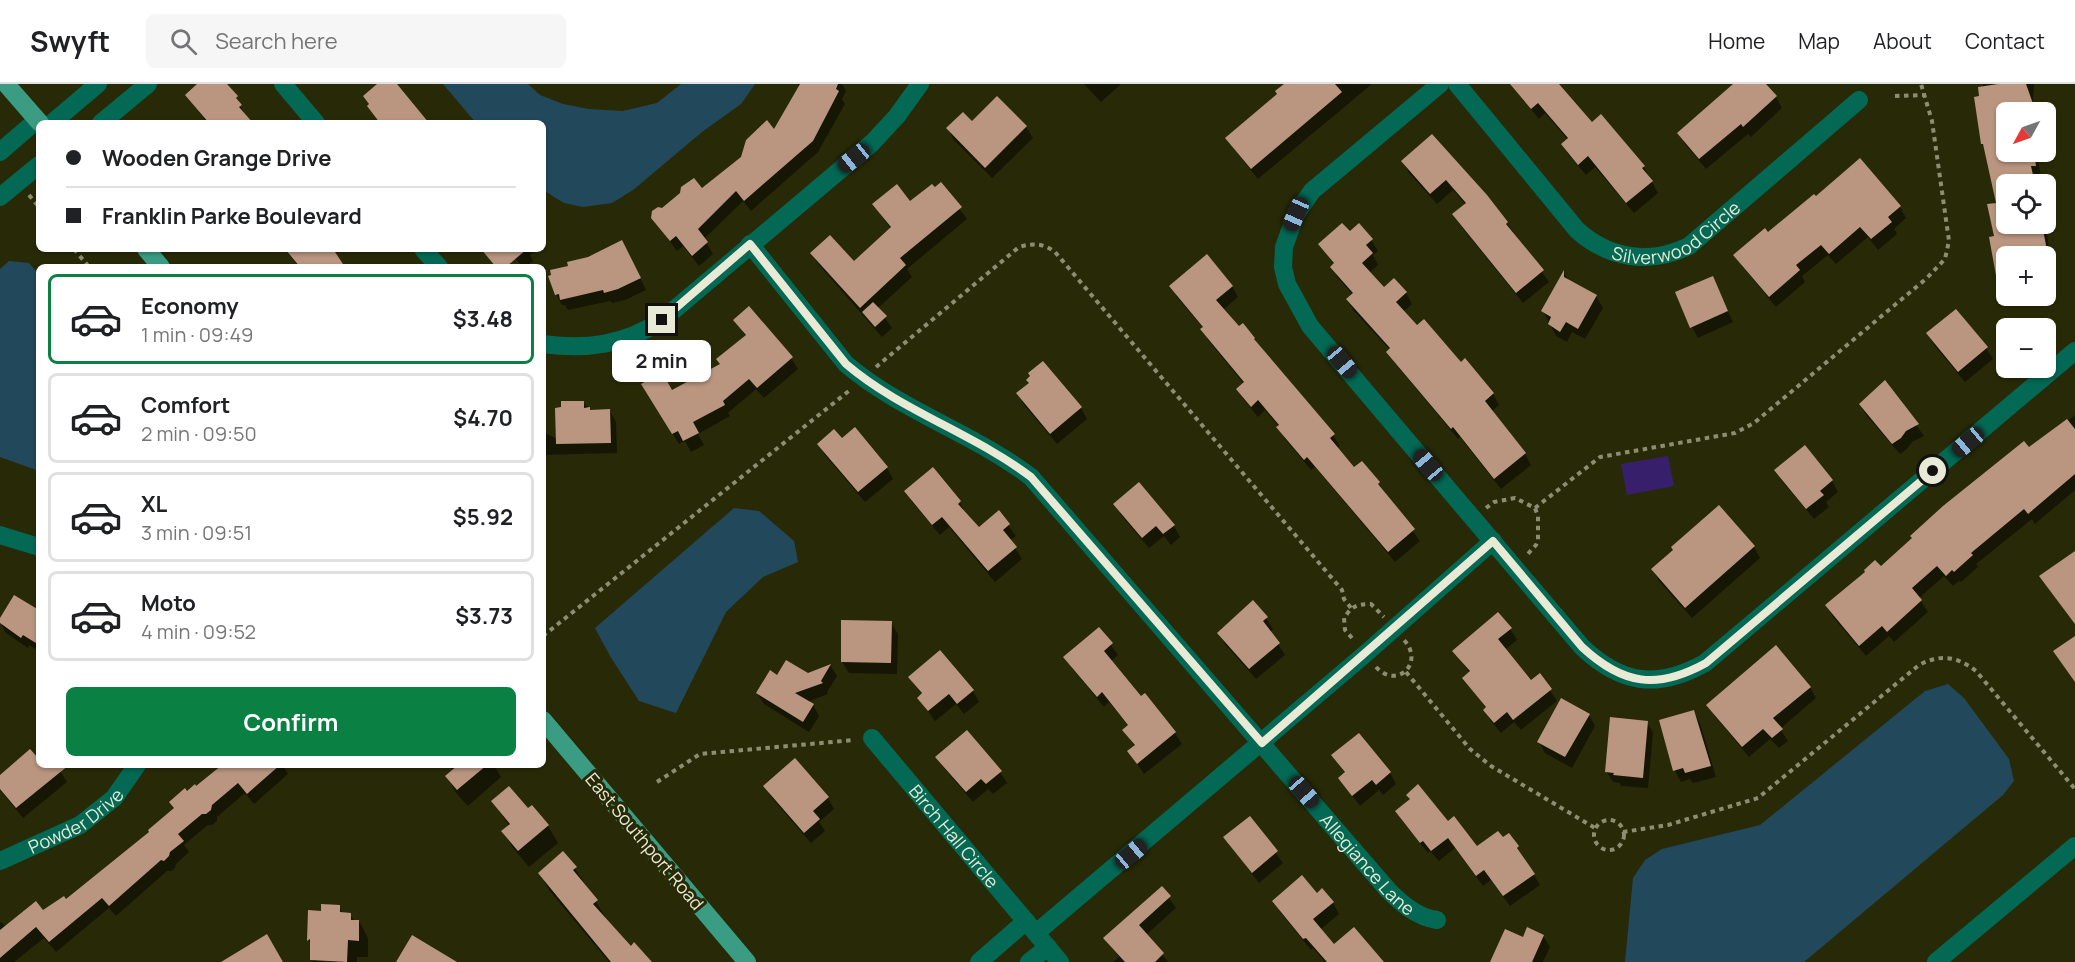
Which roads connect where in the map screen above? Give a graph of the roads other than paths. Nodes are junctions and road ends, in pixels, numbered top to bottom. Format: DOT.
graph roads {
  1 [pos="6,84"];
  2 [pos="98,84"];
  3 [pos="148,84"];
  4 [pos="283,84"];
  5 [pos="920,84"];
  6 [pos="1440,84"];
  7 [pos="1457,84"];
  8 [pos="1859,100"];
  9 [pos="41,120"];
  10 [pos="46,120"];
  11 [pos="105,120"];
  12 [pos="313,120"];
  13 [pos="36,127"];
  14 [pos="0,152"];
  15 [pos="36,167"];
  16 [pos="0,197"];
  17 [pos="750,244"];
  18 [pos="148,252"];
  19 [pos="426,252"];
  20 [pos="158,264"];
  21 [pos="436,264"];
  22 [pos="549,345"];
  23 [pos="2075,351"];
  24 [pos="0,535"];
  25 [pos="1493,541"];
  26 [pos="36,546"];
  27 [pos="546,724"];
  28 [pos="872,738"];
  29 [pos="1262,743"];
  30 [pos="135,768"];
  31 [pos="2075,846"];
  32 [pos="0,861"];
  33 [pos="1437,921"];
  34 [pos="1037,934"];
  35 [pos="747,962"];
  36 [pos="979,962"];
  37 [pos="1029,962"];
  38 [pos="1060,962"];
  39 [pos="1936,962"];
  1 -- 9 [label="main road"];
  2 -- 10 [label="street"];
  3 -- 11 [label="street"];
  4 -- 12 [label="street"];
  5 -- 17 [label="street"];
  6 -- 25 [label="street"];
  7 -- 8 [label="street, Silverwood Circle"];
  13 -- 14 [label="street"];
  15 -- 16 [label="street"];
  17 -- 22 [label="street"];
  17 -- 29 [label="street, Allegiance Lane"];
  18 -- 20 [label="main road"];
  19 -- 21 [label="street"];
  23 -- 25 [label="street"];
  24 -- 26 [label="street"];
  25 -- 29 [label="street"];
  27 -- 35 [label="main road, East Southport Road"];
  28 -- 34 [label="street, Birch Hall Circle"];
  29 -- 33 [label="street, Allegiance Lane"];
  29 -- 34 [label="street"];
  30 -- 32 [label="street, Powder Drive"];
  31 -- 39 [label="street"];
  34 -- 36 [label="street"];
  34 -- 37 [label="street"];
  34 -- 38 [label="street, Birch Hall Circle"];
}
